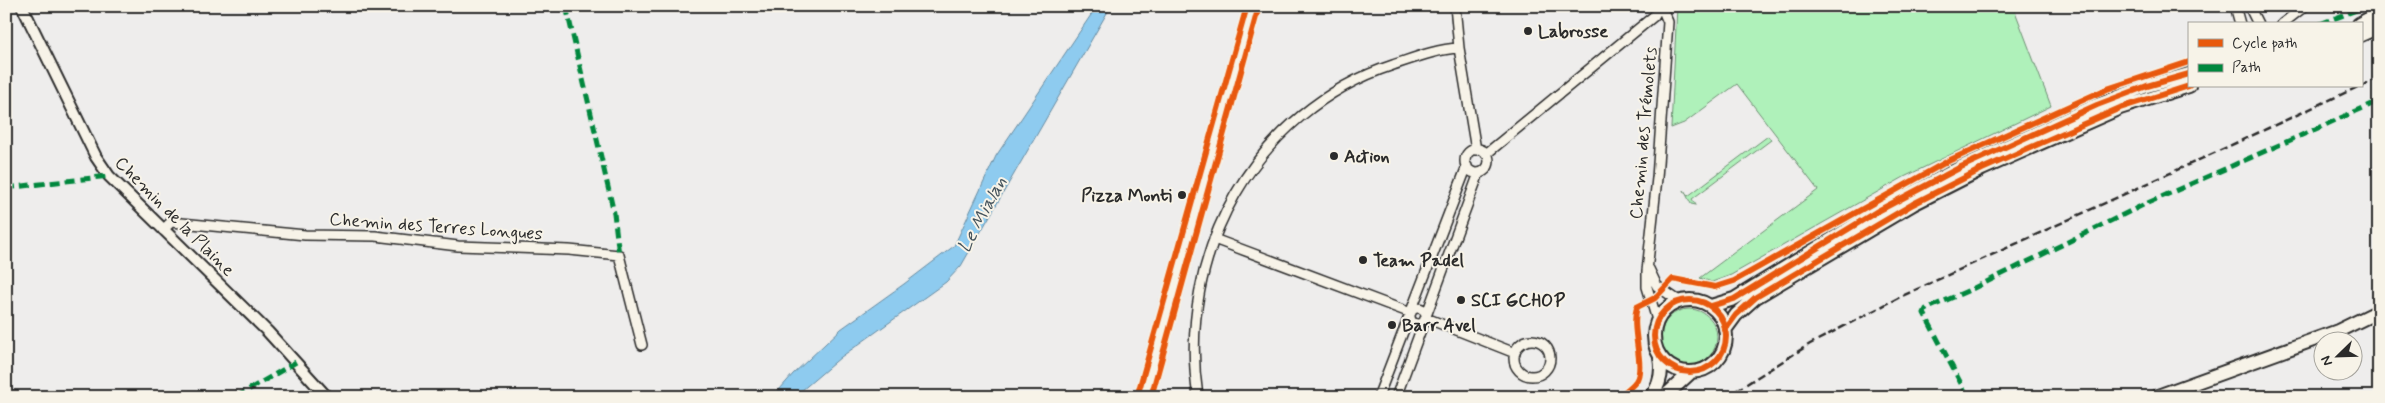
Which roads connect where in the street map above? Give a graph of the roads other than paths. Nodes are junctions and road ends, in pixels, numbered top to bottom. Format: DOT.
graph roads {
  1 [pos="22,6"];
  2 [pos="1254,6"];
  3 [pos="1454,6"];
  4 [pos="1661,6"];
  5 [pos="2236,6"];
  6 [pos="2249,6"];
  7 [pos="2305,6"];
  8 [pos="2379,13"];
  9 [pos="2240,22"];
  10 [pos="2257,22"];
  11 [pos="2285,22"];
  12 [pos="2362,22"];
  13 [pos="2379,27"];
  14 [pos="2362,35"];
  15 [pos="1458,48"];
  16 [pos="2188,74"];
  17 [pos="2188,86"];
  18 [pos="1476,150"];
  19 [pos="1486,154"];
  20 [pos="1467,166"];
  21 [pos="1479,173"];
  22 [pos="163,230"];
  23 [pos="1214,239"];
  24 [pos="1647,264"];
  25 [pos="1679,301"];
  26 [pos="1711,306"];
  27 [pos="1411,313"];
  28 [pos="2375,313"];
  29 [pos="1426,318"];
  30 [pos="1657,320"];
  31 [pos="1726,330"];
  32 [pos="642,345"];
  33 [pos="1515,353"];
  34 [pos="1660,358"];
  35 [pos="1690,373"];
  36 [pos="327,397"];
  37 [pos="1144,397"];
  38 [pos="1198,397"];
  39 [pos="1378,397"];
  40 [pos="1396,397"];
  41 [pos="1651,397"];
  42 [pos="1664,397"];
  43 [pos="2155,397"];
  1 -- 22 [label="street, Chemin de la Plaine"];
  2 -- 37 [label="main road"];
  3 -- 15 [label="street"];
  4 -- 19 [label="street"];
  4 -- 24 [label="street, Chemin des Trémolets"];
  5 -- 9 [label="street"];
  6 -- 10 [label="street"];
  7 -- 11 [label="street"];
  8 -- 12 [label="main road"];
  13 -- 14 [label="main road"];
  15 -- 18 [label="street"];
  15 -- 23 [label="street"];
  16 -- 26 [label="main road"];
  17 -- 31 [label="main road"];
  18 -- 19 [label="street"];
  18 -- 20 [label="street"];
  19 -- 21 [label="street"];
  20 -- 21 [label="street"];
  20 -- 27 [label="street"];
  21 -- 29 [label="street"];
  22 -- 32 [label="street, Chemin des Terres Longues"];
  22 -- 36 [label="street, Chemin de la Plaine"];
  23 -- 27 [label="street"];
  23 -- 38 [label="street"];
  24 -- 25 [label="street"];
  24 -- 30 [label="street, Chemin des Trémolets"];
  25 -- 26 [label="main road"];
  25 -- 30 [label="main road"];
  26 -- 31 [label="main road"];
  27 -- 29 [label="street"];
  27 -- 39 [label="street"];
  28 -- 43 [label="main road"];
  29 -- 33 [label="street"];
  29 -- 40 [label="street"];
  30 -- 34 [label="main road"];
  31 -- 35 [label="main road"];
  33 -- 33 [label="street"];
  34 -- 35 [label="main road"];
  34 -- 41 [label="main road"];
  35 -- 42 [label="main road"];
}
